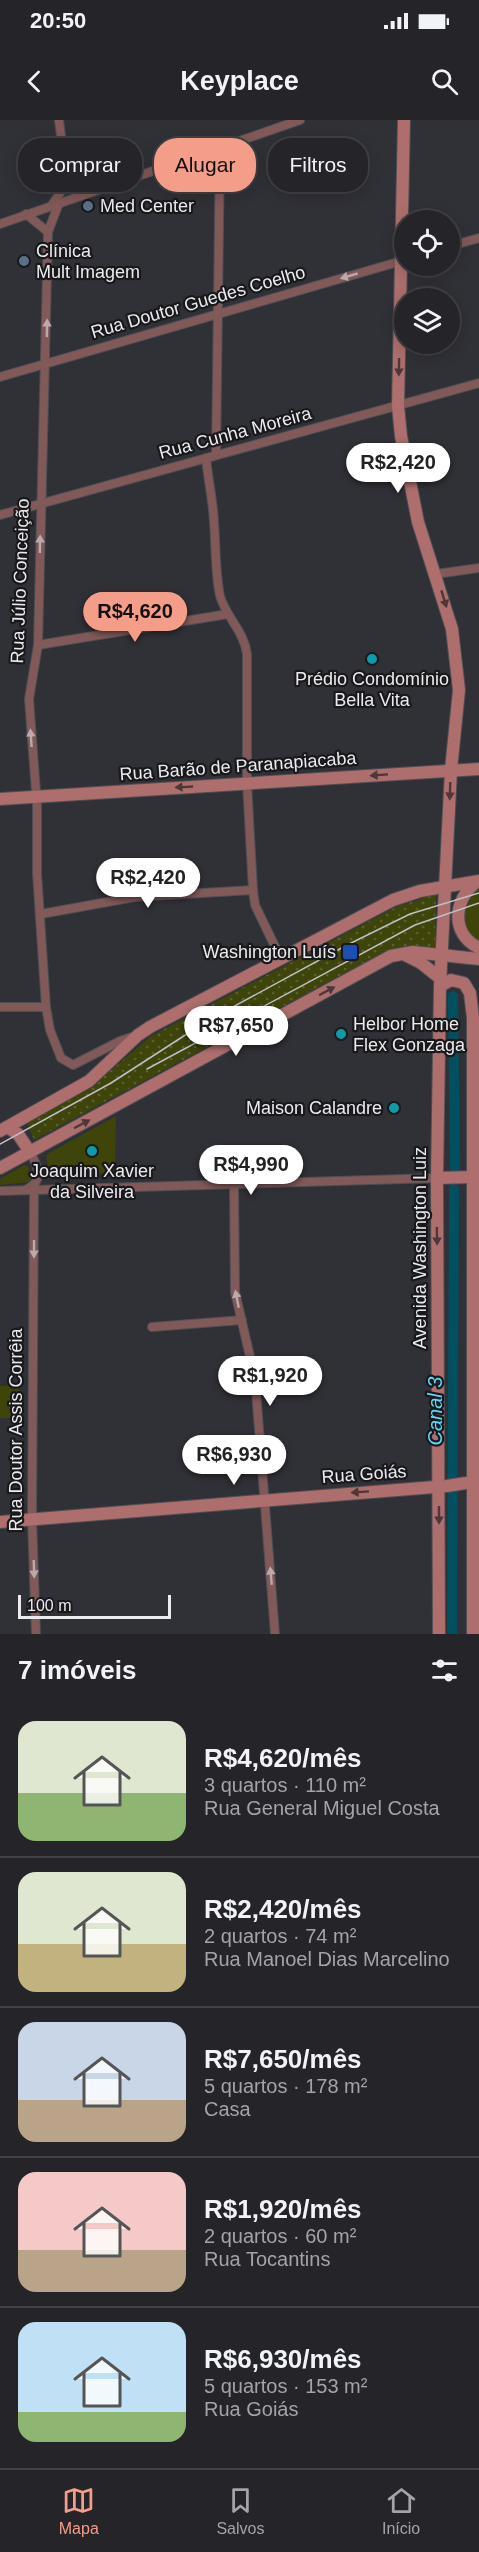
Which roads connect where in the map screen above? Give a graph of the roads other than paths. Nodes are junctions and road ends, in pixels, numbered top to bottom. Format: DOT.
graph roads {
  1 [pos="59,120"];
  2 [pos="300,120"];
  3 [pos="404,120"];
  4 [pos="61,138"];
  5 [pos="249,138"];
  6 [pos="62,192"];
  7 [pos="91,192"];
  8 [pos="220,192"];
  9 [pos="55,204"];
  10 [pos="403,210"];
  11 [pos="26,214"];
  12 [pos="0,224"];
  13 [pos="48,232"];
  14 [pos="479,238"];
  15 [pos="460,243"];
  16 [pos="394,263"];
  17 [pos="402,276"];
  18 [pos="219,313"];
  19 [pos="46,363"];
  20 [pos="0,376"];
  21 [pos="479,383"];
  22 [pos="398,405"];
  23 [pos="216,456"];
  24 [pos="206,458"];
  25 [pos="40,504"];
  26 [pos="0,515"];
  27 [pos="479,568"];
  28 [pos="436,574"];
  29 [pos="228,614"];
  30 [pos="38,645"];
  31 [pos="479,769"];
  32 [pos="451,770"];
  33 [pos="247,783"];
  34 [pos="35,796"];
  35 [pos="0,799"];
  36 [pos="477,882"];
  37 [pos="446,887"];
  38 [pos="253,890"];
  39 [pos="41,914"];
  40 [pos="442,942"];
  41 [pos="479,948"];
  42 [pos="401,953"];
  43 [pos="441,955"];
  44 [pos="455,957"];
  45 [pos="281,959"];
  46 [pos="479,959"];
  47 [pos="440,982"];
  48 [pos="0,1007"];
  49 [pos="46,1007"];
  50 [pos="476,1015"];
  51 [pos="138,1035"];
  52 [pos="3,1129"];
  53 [pos="30,1152"];
  54 [pos="0,1168"];
  55 [pos="471,1177"];
  56 [pos="440,1178"];
  57 [pos="234,1183"];
  58 [pos="29,1190"];
  59 [pos="0,1191"];
  60 [pos="242,1320"];
  61 [pos="152,1328"];
  62 [pos="472,1482"];
  63 [pos="443,1486"];
  64 [pos="264,1499"];
  65 [pos="32,1520"];
  66 [pos="0,1522"];
  67 [pos="36,1634"];
  68 [pos="275,1634"];
  69 [pos="439,1634"];
  70 [pos="473,1634"];
  1 -- 4 [label="street"];
  2 -- 5 [label="street"];
  3 -- 10 [label="main road, Avenida Washington Luiz"];
  6 -- 9 [label="street, Rua Júlio Conceição"];
  7 -- 9 [label="street"];
  8 -- 18 [label="street"];
  9 -- 11 [label="street"];
  9 -- 13 [label="street, Rua Júlio Conceição"];
  11 -- 12 [label="street"];
  11 -- 13 [label="street"];
  19 -- 13 [label="street, Rua Júlio Conceição, one-way"];
  14 -- 15 [label="street"];
  16 -- 18 [label="street, Rua Doutor Guedes Coelho, one-way"];
  17 -- 22 [label="main road, Avenida Washington Luiz, one-way"];
  18 -- 19 [label="street, Rua Doutor Guedes Coelho"];
  18 -- 23 [label="street"];
  19 -- 20 [label="street, Rua Doutor Guedes Coelho"];
  19 -- 25 [label="street, Rua Júlio Conceição"];
  21 -- 22 [label="street, Rua Cunha Moreira"];
  22 -- 23 [label="street, Rua Cunha Moreira"];
  22 -- 28 [label="main road, Avenida Washington Luiz"];
  23 -- 24 [label="street, Rua Cunha Moreira"];
  24 -- 25 [label="street, Rua Cunha Moreira"];
  24 -- 29 [label="street"];
  25 -- 26 [label="street, Rua Cunha Moreira"];
  30 -- 25 [label="street, Rua Júlio Conceição, one-way"];
  27 -- 28 [label="street"];
  28 -- 32 [label="main road, Avenida Washington Luiz, one-way"];
  29 -- 30 [label="street"];
  29 -- 33 [label="street"];
  34 -- 30 [label="street, Rua Júlio Conceição, one-way"];
  31 -- 32 [label="main road, Rua Barão de Paranapiacaba"];
  32 -- 33 [label="main road, Rua Barão de Paranapiacaba, one-way"];
  32 -- 37 [label="main road, Avenida Washington Luiz, one-way"];
  33 -- 34 [label="main road, Rua Barão de Paranapiacaba, one-way"];
  33 -- 38 [label="street"];
  34 -- 35 [label="main road, Rua Barão de Paranapiacaba"];
  34 -- 39 [label="street, Rua Júlio Conceição"];
  36 -- 37 [label="main road"];
  36 -- 41 [label="main road"];
  37 -- 40 [label="main road, Avenida Washington Luiz"];
  37 -- 45 [label="main road"];
  38 -- 39 [label="street"];
  38 -- 45 [label="street"];
  39 -- 49 [label="street, Rua Júlio Conceição"];
  40 -- 43 [label="main road, Avenida Washington Luiz"];
  40 -- 44 [label="main road"];
  42 -- 43 [label="main road"];
  42 -- 47 [label="main road"];
  53 -- 42 [label="main road, one-way"];
  43 -- 44 [label="main road"];
  43 -- 47 [label="main road, Avenida Washington Luiz"];
  44 -- 46 [label="main road"];
  45 -- 51 [label="main road"];
  47 -- 50 [label="main road"];
  47 -- 56 [label="main road, Avenida Washington Luiz"];
  48 -- 49 [label="street"];
  49 -- 51 [label="street, Rua Júlio Conceição"];
  50 -- 55 [label="main road"];
  51 -- 52 [label="main road"];
  52 -- 53 [label="main road"];
  53 -- 54 [label="main road"];
  53 -- 58 [label="street"];
  55 -- 56 [label="main road"];
  55 -- 62 [label="main road"];
  56 -- 57 [label="street"];
  56 -- 63 [label="main road, Avenida Washington Luiz, one-way"];
  57 -- 58 [label="street"];
  60 -- 57 [label="street, one-way"];
  58 -- 59 [label="street"];
  58 -- 65 [label="street, Rua Doutor Assis Corrêia, one-way"];
  60 -- 61 [label="street"];
  60 -- 64 [label="street"];
  62 -- 63 [label="main road, Rua Goiás"];
  62 -- 70 [label="main road"];
  63 -- 64 [label="main road, Rua Goiás, one-way"];
  63 -- 69 [label="main road, Avenida Washington Luiz, one-way"];
  64 -- 65 [label="main road, Rua Goiás"];
  68 -- 64 [label="street, one-way"];
  65 -- 66 [label="main road, Rua Goiás"];
  65 -- 67 [label="street, Rua Doutor Assis Corrêia, one-way"];
}
